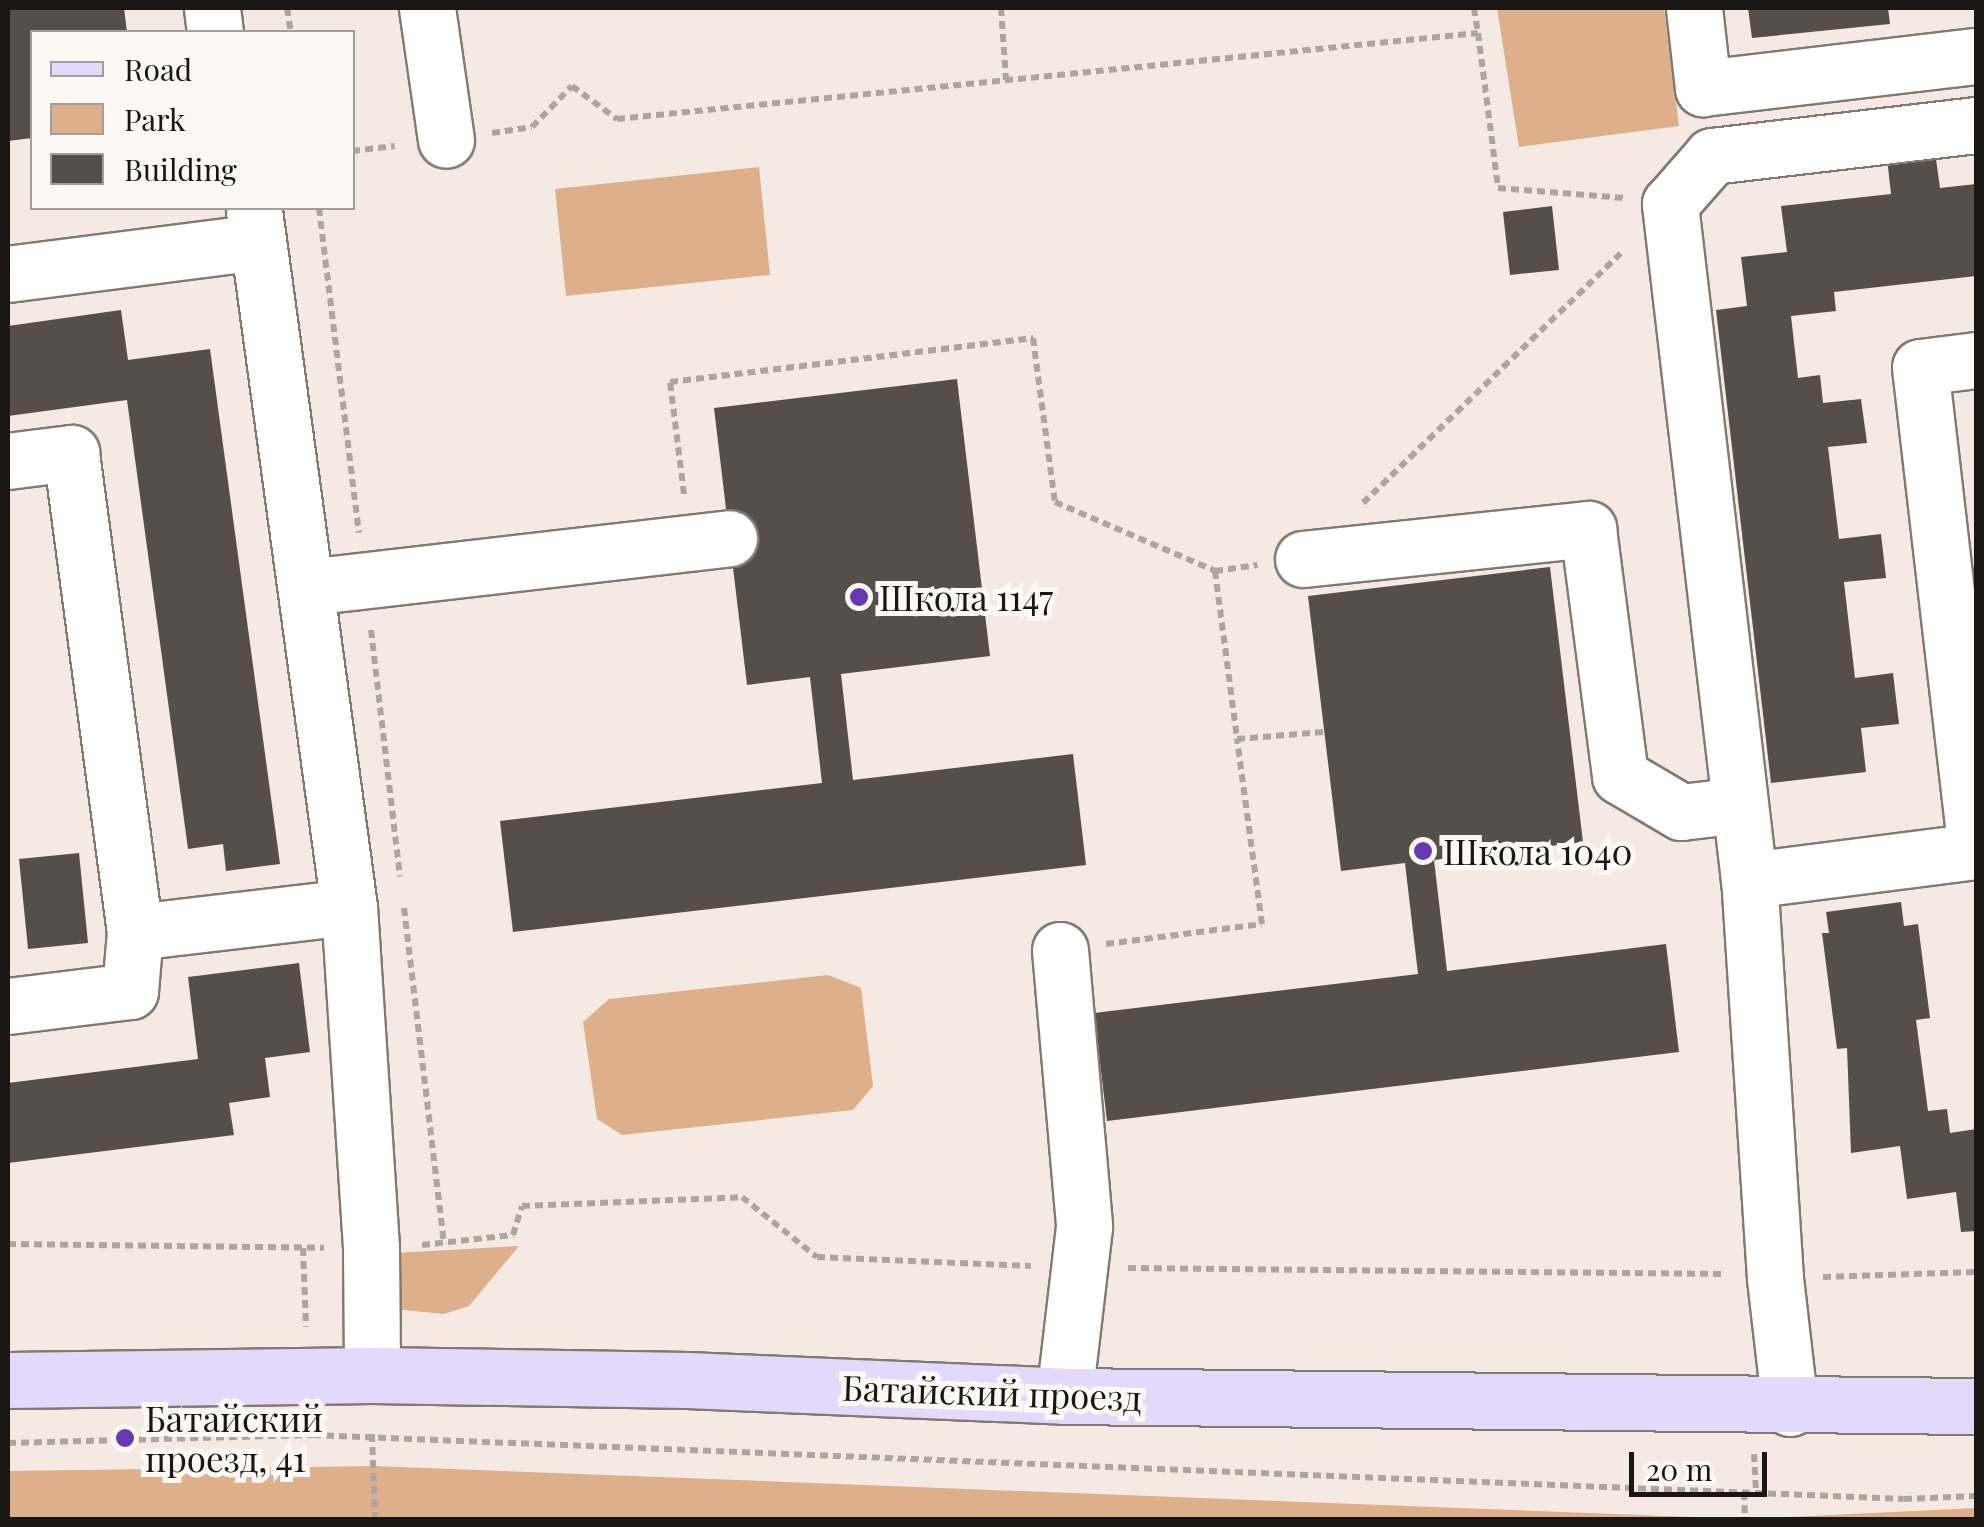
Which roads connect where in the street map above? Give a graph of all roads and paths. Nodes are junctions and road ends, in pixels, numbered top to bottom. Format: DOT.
graph roads {
  1 [pos="427,8"];
  2 [pos="1001,8"];
  3 [pos="1474,8"];
  4 [pos="1694,8"];
  5 [pos="1478,32"];
  6 [pos="1976,56"];
  7 [pos="1006,80"];
  8 [pos="1976,125"];
  9 [pos="446,140"];
  10 [pos="355,150"];
  11 [pos="1670,204"];
  12 [pos="318,210"];
  13 [pos="8,274"];
  14 [pos="1976,360"];
  15 [pos="8,461"];
  16 [pos="1358,506"];
  17 [pos="710,540"];
  18 [pos="1303,559"];
  19 [pos="1215,572"];
  20 [pos="365,580"];
  21 [pos="308,588"];
  22 [pos="1324,732"];
  23 [pos="1237,739"];
  24 [pos="1740,805"];
  25 [pos="1976,851"];
  26 [pos="1749,880"];
  27 [pos="349,907"];
  28 [pos="135,932"];
  29 [pos="1060,950"];
  30 [pos="8,1006"];
  31 [pos="8,1244"];
  32 [pos="444,1244"];
  33 [pos="303,1248"];
  34 [pos="371,1248"];
  35 [pos="1075,1268"];
  36 [pos="1976,1272"];
  37 [pos="1774,1278"];
  38 [pos="372,1375"];
  39 [pos="308,1376"];
  40 [pos="8,1380"];
  41 [pos="1064,1396"];
  42 [pos="1976,1406"];
  43 [pos="1790,1408"];
  44 [pos="372,1434"];
  45 [pos="314,1435"];
  46 [pos="8,1444"];
  47 [pos="1744,1492"];
  48 [pos="1976,1496"];
  49 [pos="375,1520"];
  50 [pos="1745,1520"];
  1 -- 9 [label="lane"];
  2 -- 7 [label="path"];
  3 -- 5 [label="path"];
  4 -- 6 [label="lane"];
  5 -- 7 [label="path"];
  5 -- 11 [label="path"];
  7 -- 9 [label="path"];
  8 -- 11 [label="lane"];
  9 -- 10 [label="path"];
  11 -- 16 [label="path"];
  11 -- 24 [label="lane"];
  12 -- 20 [label="path"];
  13 -- 21 [label="lane"];
  14 -- 25 [label="lane"];
  15 -- 28 [label="lane"];
  17 -- 19 [label="path"];
  17 -- 20 [label="lane"];
  18 -- 19 [label="path"];
  18 -- 24 [label="lane"];
  19 -- 23 [label="path"];
  20 -- 21 [label="lane"];
  20 -- 32 [label="path"];
  21 -- 27 [label="lane"];
  22 -- 23 [label="path"];
  23 -- 29 [label="path"];
  24 -- 26 [label="lane"];
  25 -- 26 [label="lane"];
  26 -- 37 [label="lane"];
  27 -- 28 [label="lane"];
  27 -- 34 [label="lane"];
  28 -- 30 [label="lane"];
  29 -- 35 [label="lane"];
  31 -- 33 [label="path"];
  32 -- 34 [label="path"];
  32 -- 35 [label="path"];
  33 -- 34 [label="path"];
  33 -- 39 [label="path"];
  34 -- 38 [label="lane"];
  35 -- 37 [label="path"];
  35 -- 41 [label="lane"];
  36 -- 37 [label="path"];
  37 -- 43 [label="lane"];
  38 -- 39 [label="main road, Батайский проезд"];
  38 -- 41 [label="main road, Батайский проезд"];
  39 -- 40 [label="main road, Батайский проезд"];
  39 -- 45 [label="path"];
  41 -- 43 [label="main road, Батайский проезд"];
  42 -- 43 [label="main road, Батайский проезд"];
  44 -- 45 [label="path"];
  44 -- 47 [label="path"];
  44 -- 49 [label="path"];
  45 -- 46 [label="path"];
  47 -- 48 [label="path"];
  47 -- 50 [label="path"];
}
